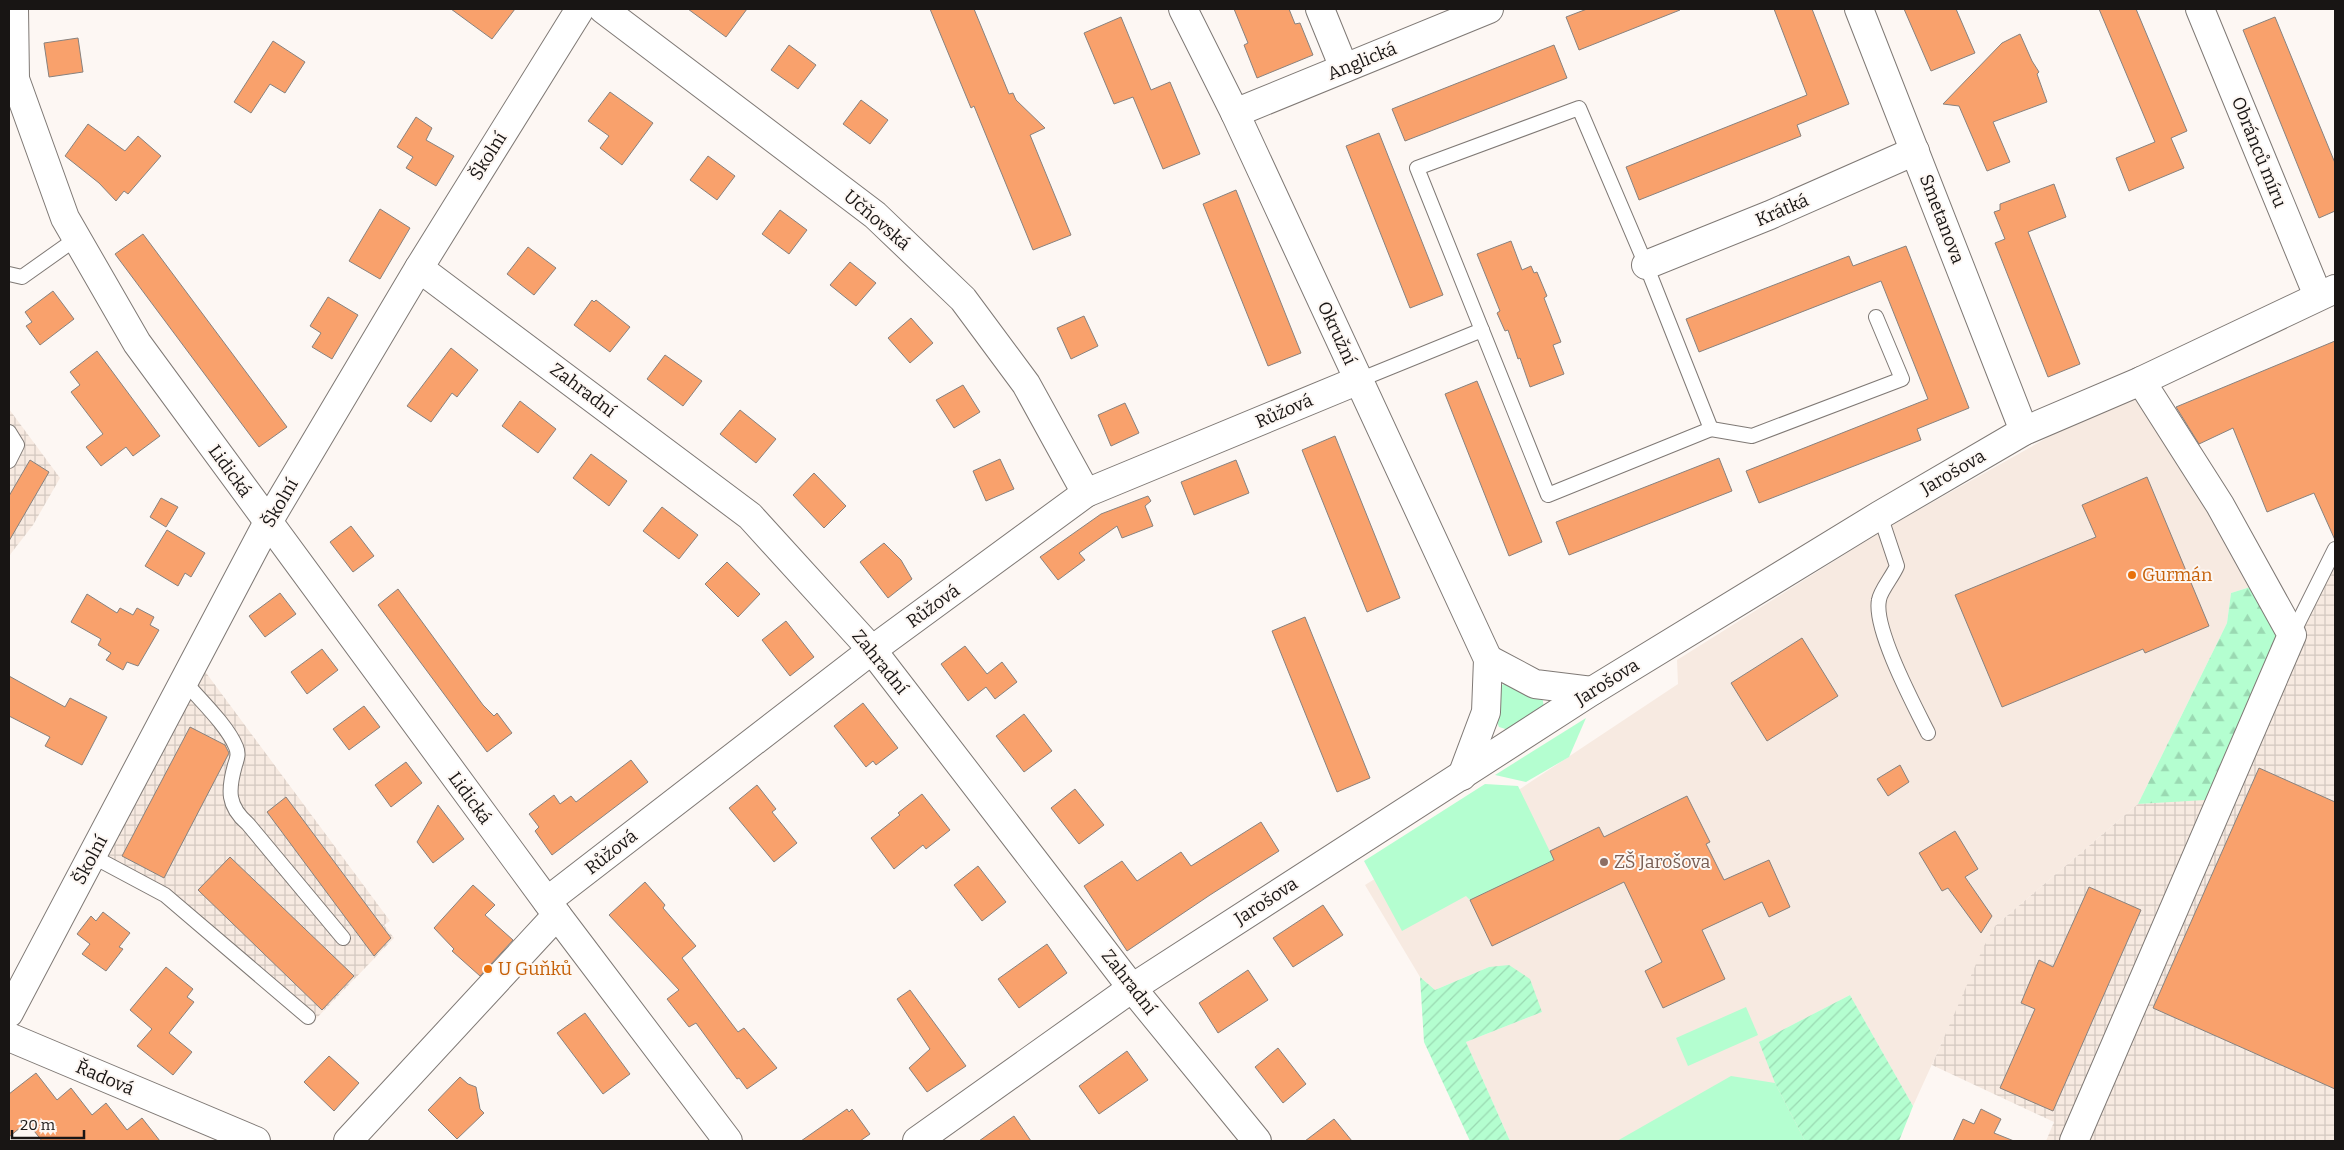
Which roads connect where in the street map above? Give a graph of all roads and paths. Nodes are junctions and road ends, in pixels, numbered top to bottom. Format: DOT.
graph roads {
  1 [pos="14,9"];
  2 [pos="580,9"];
  3 [pos="603,9"];
  4 [pos="1182,9"];
  5 [pos="1320,9"];
  6 [pos="1489,9"];
  7 [pos="1859,9"];
  8 [pos="2200,9"];
  9 [pos="1344,68"];
  10 [pos="1234,113"];
  11 [pos="1915,150"];
  12 [pos="77,238"];
  13 [pos="1646,265"];
  14 [pos="419,268"];
  15 [pos="16,276"];
  16 [pos="9,287"];
  17 [pos="2327,292"];
  18 [pos="1876,316"];
  19 [pos="1482,330"];
  20 [pos="1359,380"];
  21 [pos="2141,381"];
  22 [pos="1711,429"];
  23 [pos="2024,431"];
  24 [pos="9,432"];
  25 [pos="9,461"];
  26 [pos="1086,493"];
  27 [pos="1880,515"];
  28 [pos="268,522"];
  29 [pos="2335,549"];
  30 [pos="2292,635"];
  31 [pos="872,650"];
  32 [pos="1488,659"];
  33 [pos="184,681"];
  34 [pos="1592,691"];
  35 [pos="1928,733"];
  36 [pos="1462,776"];
  37 [pos="92,856"];
  38 [pos="552,908"];
  39 [pos="343,938"];
  40 [pos="1132,988"];
  41 [pos="9,1013"];
  42 [pos="308,1017"];
  43 [pos="9,1037"];
  44 [pos="256,1141"];
  45 [pos="348,1141"];
  46 [pos="728,1141"];
  47 [pos="917,1141"];
  48 [pos="1258,1141"];
  49 [pos="2074,1141"];
  1 -- 12 [label="street, Lidická"];
  2 -- 14 [label="street, Školní"];
  3 -- 26 [label="street, Učňovská"];
  4 -- 10 [label="street, Okružní"];
  5 -- 9 [label="street"];
  6 -- 9 [label="street, Anglická"];
  7 -- 11 [label="street, Smetanova"];
  8 -- 17 [label="street, Obránců míru"];
  9 -- 10 [label="street, Anglická"];
  10 -- 20 [label="street, Okružní"];
  11 -- 13 [label="street, Krátká"];
  11 -- 23 [label="street, Smetanova"];
  12 -- 15 [label="lane"];
  12 -- 28 [label="street, Lidická"];
  13 -- 19 [label="lane"];
  13 -- 22 [label="lane"];
  14 -- 28 [label="street, Školní"];
  14 -- 31 [label="street, Zahradní"];
  15 -- 16 [label="lane"];
  17 -- 21 [label="street, Jarošova"];
  18 -- 22 [label="lane"];
  19 -- 20 [label="lane"];
  19 -- 22 [label="lane"];
  20 -- 26 [label="street, Růžová"];
  20 -- 32 [label="street, Okružní"];
  21 -- 23 [label="street, Jarošova"];
  21 -- 30 [label="street"];
  23 -- 27 [label="street, Jarošova"];
  24 -- 25 [label="lane"];
  26 -- 31 [label="street, Růžová"];
  27 -- 34 [label="street, Jarošova"];
  27 -- 35 [label="lane"];
  28 -- 33 [label="street, Školní"];
  28 -- 38 [label="street, Lidická"];
  29 -- 30 [label="lane"];
  30 -- 49 [label="street"];
  31 -- 38 [label="street, Růžová"];
  31 -- 40 [label="street, Zahradní"];
  32 -- 34 [label="street"];
  32 -- 36 [label="street, Okružní"];
  33 -- 37 [label="street, Školní"];
  33 -- 39 [label="lane"];
  34 -- 36 [label="street, Jarošova"];
  36 -- 40 [label="street, Jarošova"];
  37 -- 41 [label="street, Školní"];
  37 -- 42 [label="lane"];
  38 -- 45 [label="street"];
  38 -- 46 [label="street, Lidická"];
  40 -- 47 [label="street, Jarošova"];
  40 -- 48 [label="street, Zahradní"];
  43 -- 44 [label="street, Řadová"];
}
